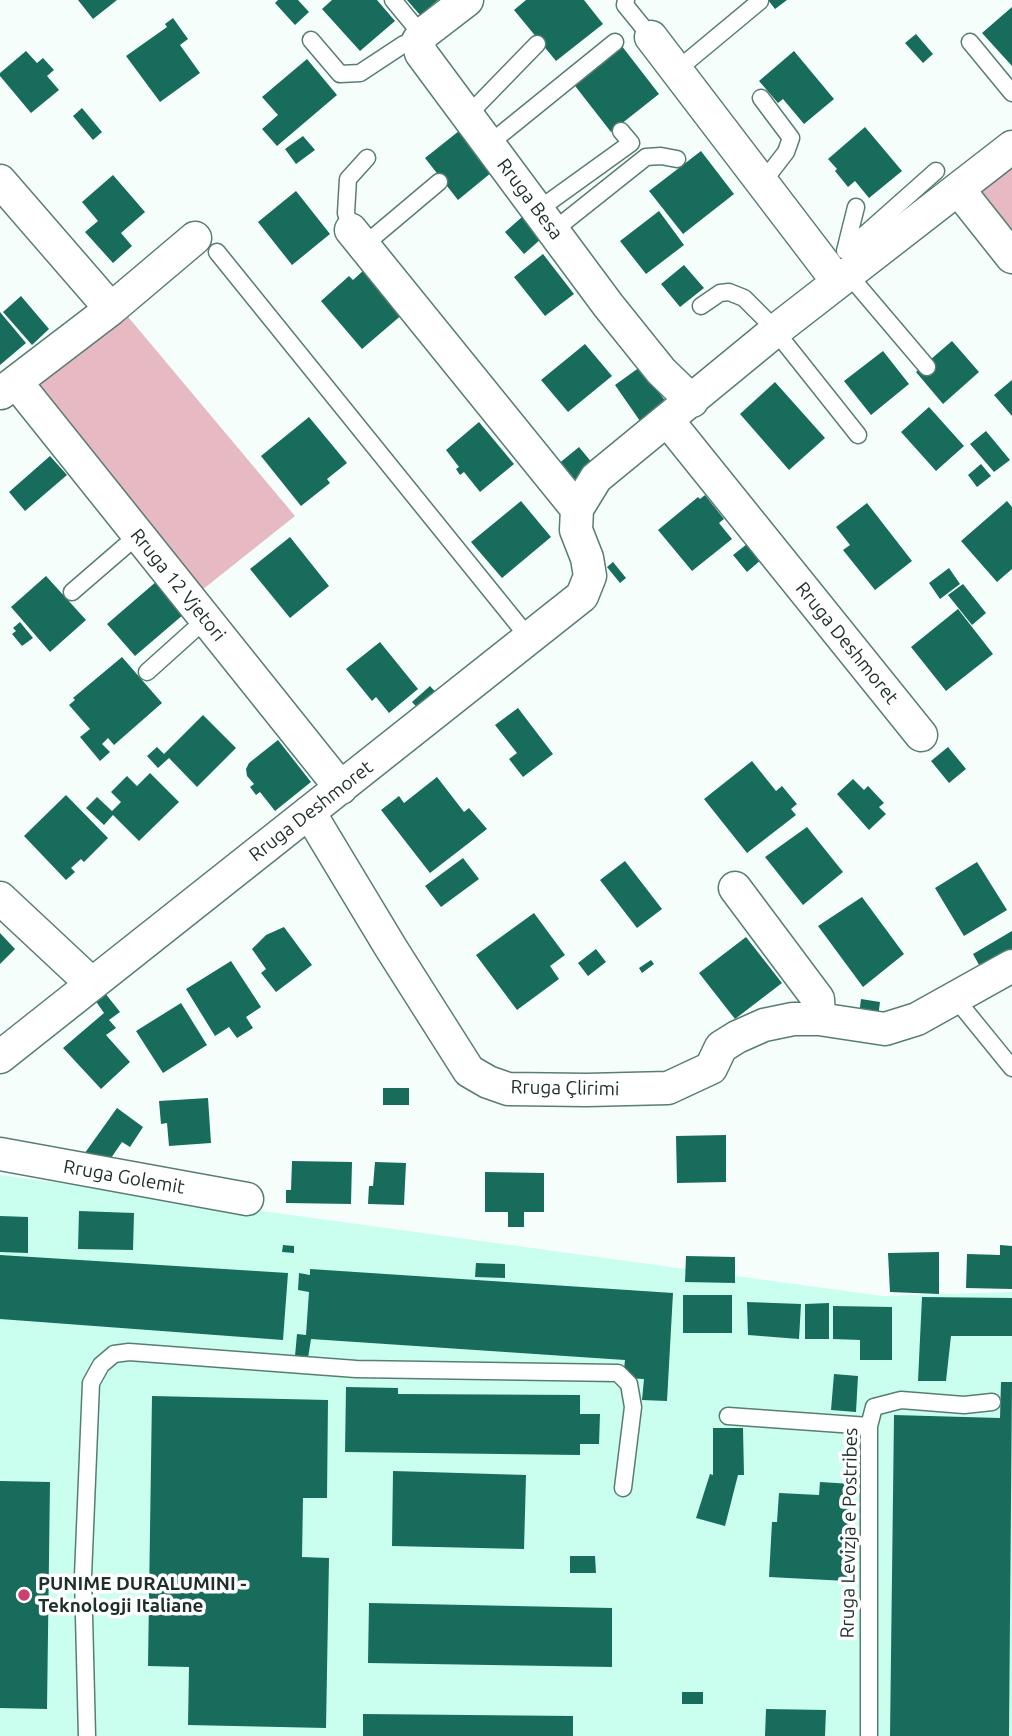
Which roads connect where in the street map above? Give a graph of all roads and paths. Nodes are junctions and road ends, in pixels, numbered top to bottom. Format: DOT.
graph roads {
  1 [pos="393,0"];
  2 [pos="467,0"];
  3 [pos="760,1"];
  4 [pos="624,2"];
  5 [pos="421,37"];
  6 [pos="651,37"];
  7 [pos="311,40"];
  8 [pos="970,42"];
  9 [pos="615,43"];
  10 [pos="537,44"];
  11 [pos="677,70"];
  12 [pos="1012,93"];
  13 [pos="761,98"];
  14 [pos="467,116"];
  15 [pos="621,131"];
  16 [pos="489,144"];
  17 [pos="1012,147"];
  18 [pos="367,158"];
  19 [pos="677,159"];
  20 [pos="761,180"];
  21 [pos="947,180"];
  22 [pos="0,181"];
  23 [pos="439,182"];
  24 [pos="856,206"];
  25 [pos="545,220"];
  26 [pos="357,238"];
  27 [pos="206,245"];
  28 [pos="1012,257"];
  29 [pos="840,268"];
  30 [pos="701,306"];
  31 [pos="111,309"];
  32 [pos="775,331"];
  33 [pos="928,366"];
  34 [pos="8,388"];
  35 [pos="692,401"];
  36 [pos="668,421"];
  37 [pos="858,435"];
  38 [pos="577,509"];
  39 [pos="138,535"];
  40 [pos="72,592"];
  41 [pos="206,619"];
  42 [pos="529,638"];
  43 [pos="147,672"];
  44 [pos="921,734"];
  45 [pos="341,788"];
  46 [pos="309,812"];
  47 [pos="735,888"];
  48 [pos="0,898"];
  49 [pos="1012,966"];
  50 [pos="92,984"];
  51 [pos="955,998"];
  52 [pos="820,1019"];
  53 [pos="0,1057"];
  54 [pos="1012,1068"];
  55 [pos="0,1154"];
  56 [pos="247,1199"];
  57 [pos="992,1402"];
  58 [pos="728,1416"];
  59 [pos="869,1426"];
  60 [pos="623,1488"];
  61 [pos="87,1736"];
  62 [pos="869,1736"];
  1 -- 5 [label="lane"];
  2 -- 5 [label="street"];
  3 -- 11 [label="lane"];
  4 -- 6 [label="lane"];
  5 -- 7 [label="lane"];
  5 -- 14 [label="street, Rruga Besa"];
  6 -- 11 [label="street"];
  8 -- 12 [label="lane"];
  9 -- 16 [label="lane"];
  10 -- 14 [label="lane"];
  11 -- 20 [label="street"];
  13 -- 20 [label="lane"];
  14 -- 16 [label="street, Rruga Besa"];
  15 -- 25 [label="lane"];
  16 -- 25 [label="street, Rruga Besa"];
  17 -- 21 [label="street"];
  18 -- 26 [label="lane"];
  19 -- 25 [label="lane"];
  20 -- 29 [label="street"];
  21 -- 28 [label="street"];
  21 -- 29 [label="street"];
  22 -- 31 [label="street"];
  23 -- 26 [label="lane"];
  24 -- 29 [label="lane"];
  25 -- 35 [label="street, Rruga Besa"];
  26 -- 38 [label="street"];
  27 -- 31 [label="street, Rruga 12 Vjetori"];
  27 -- 42 [label="lane"];
  29 -- 32 [label="street"];
  29 -- 33 [label="lane"];
  30 -- 32 [label="lane"];
  31 -- 34 [label="street, Rruga 12 Vjetori"];
  32 -- 35 [label="street"];
  32 -- 37 [label="lane"];
  34 -- 39 [label="street, Rruga 12 Vjetori"];
  35 -- 36 [label="street"];
  36 -- 38 [label="street"];
  36 -- 44 [label="street, Rruga Deshmoret"];
  38 -- 42 [label="street, Rruga Deshmoret"];
  39 -- 40 [label="lane"];
  39 -- 41 [label="street, Rruga 12 Vjetori"];
  41 -- 43 [label="lane"];
  41 -- 45 [label="street, Rruga 12 Vjetori"];
  42 -- 45 [label="street, Rruga Deshmoret"];
  45 -- 46 [label="street, Rruga Deshmoret"];
  46 -- 50 [label="street, Rruga Deshmoret"];
  46 -- 52 [label="street, Rruga Çlirimi"];
  47 -- 52 [label="street"];
  48 -- 50 [label="street"];
  49 -- 51 [label="street, Rruga Çlirimi"];
  50 -- 53 [label="street, Rruga Deshmoret"];
  51 -- 52 [label="street, Rruga Çlirimi"];
  51 -- 54 [label="lane"];
  55 -- 56 [label="street, Rruga Golemit"];
  57 -- 59 [label="lane, Rruga Levizja e Postribes"];
  58 -- 59 [label="lane"];
  59 -- 62 [label="lane, Rruga Levizja e Postribes"];
  60 -- 61 [label="lane"];
}
